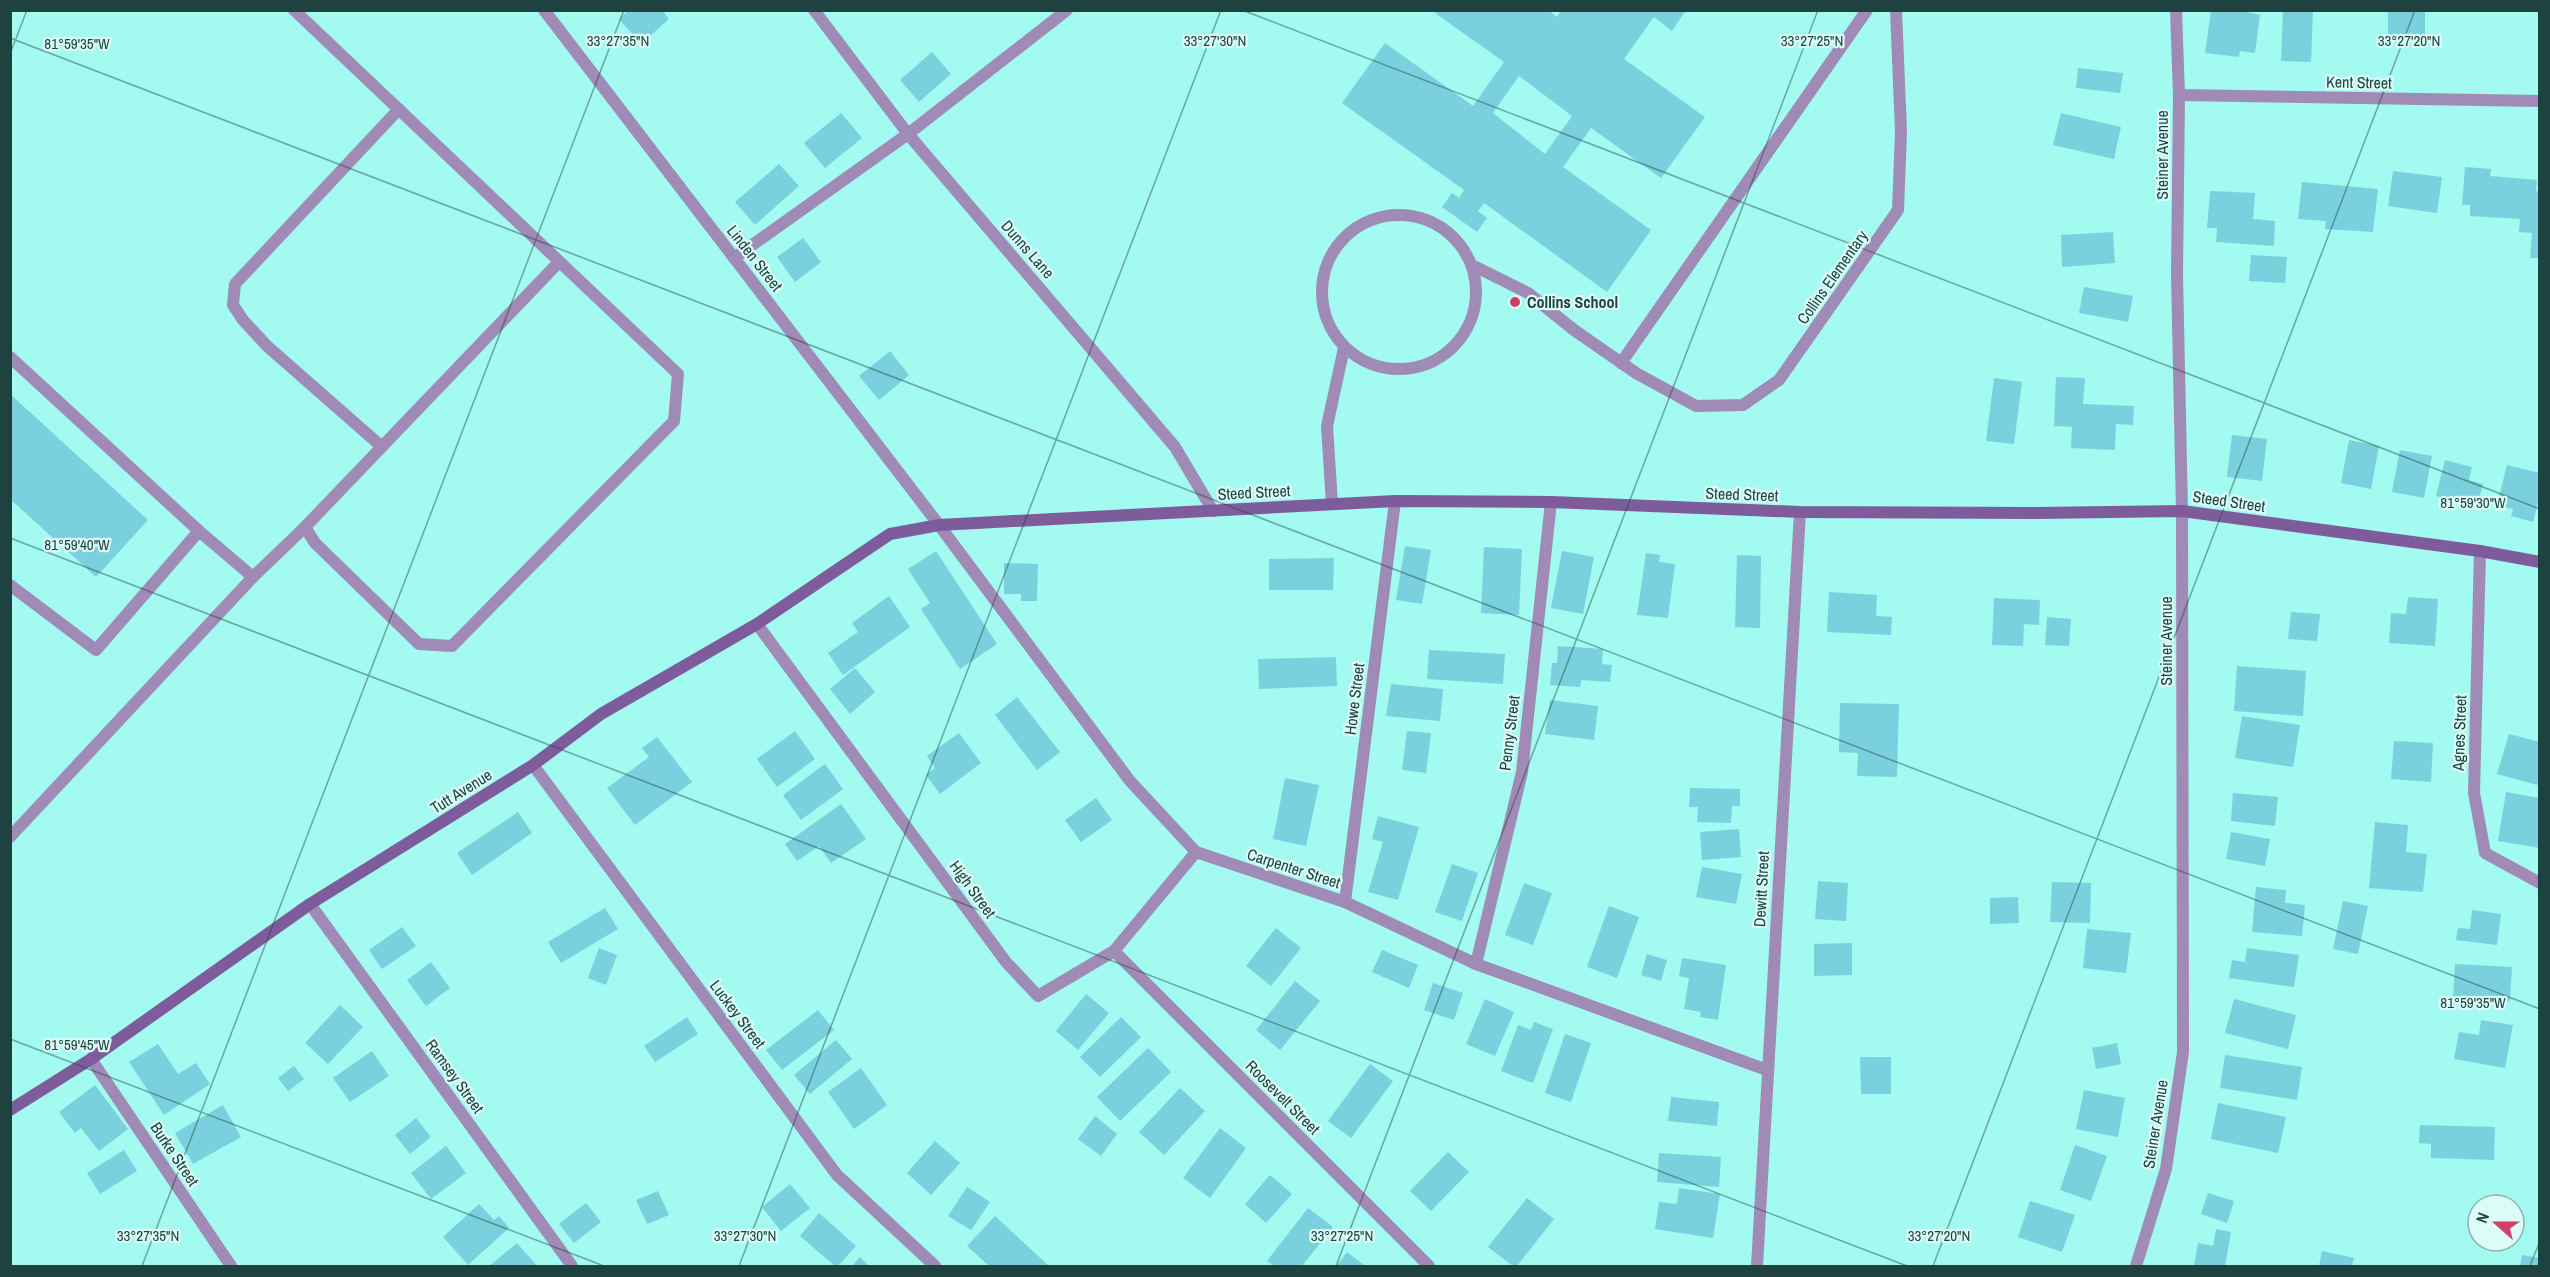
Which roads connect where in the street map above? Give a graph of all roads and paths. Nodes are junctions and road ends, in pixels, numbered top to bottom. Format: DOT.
graph roads {
  1 [pos="294,10"];
  2 [pos="544,10"];
  3 [pos="814,10"];
  4 [pos="1067,10"];
  5 [pos="1867,10"];
  6 [pos="1896,10"];
  7 [pos="2176,10"];
  8 [pos="2179,95"];
  9 [pos="2540,101"];
  10 [pos="399,110"];
  11 [pos="908,134"];
  12 [pos="734,258"];
  13 [pos="559,262"];
  14 [pos="1476,267"];
  15 [pos="1344,348"];
  16 [pos="10,357"];
  17 [pos="1621,363"];
  18 [pos="381,446"];
  19 [pos="1395,501"];
  20 [pos="1551,502"];
  21 [pos="1332,504"];
  22 [pos="1213,511"];
  23 [pos="2182,511"];
  24 [pos="1800,513"];
  25 [pos="939,525"];
  26 [pos="305,527"];
  27 [pos="199,531"];
  28 [pos="2480,551"];
  29 [pos="2540,562"];
  30 [pos="253,577"];
  31 [pos="10,585"];
  32 [pos="757,624"];
  33 [pos="533,765"];
  34 [pos="10,837"];
  35 [pos="1196,852"];
  36 [pos="2540,883"];
  37 [pos="1345,902"];
  38 [pos="310,904"];
  39 [pos="1114,951"];
  40 [pos="1476,964"];
  41 [pos="91,1059"];
  42 [pos="1767,1070"];
  43 [pos="10,1110"];
  44 [pos="231,1266"];
  45 [pos="572,1266"];
  46 [pos="934,1266"];
  47 [pos="1429,1266"];
  48 [pos="1757,1266"];
  49 [pos="2136,1266"];
  1 -- 10 [label="street"];
  2 -- 12 [label="street, Linden Street"];
  3 -- 11 [label="street, Dunns Lane"];
  4 -- 11 [label="street"];
  5 -- 17 [label="street"];
  6 -- 17 [label="street, Collins Elementary"];
  7 -- 8 [label="street, Steiner Avenue"];
  8 -- 9 [label="street, Kent Street"];
  8 -- 23 [label="street, Steiner Avenue"];
  10 -- 13 [label="street"];
  10 -- 18 [label="street"];
  11 -- 12 [label="street"];
  11 -- 22 [label="street, Dunns Lane"];
  12 -- 25 [label="street, Linden Street"];
  13 -- 18 [label="street"];
  13 -- 26 [label="street"];
  14 -- 15 [label="street, Collins Elementary"];
  14 -- 15 [label="street, Collins Elementary"];
  14 -- 17 [label="street, Collins Elementary"];
  15 -- 21 [label="street"];
  16 -- 27 [label="street"];
  18 -- 26 [label="street"];
  19 -- 20 [label="street, Steed Street"];
  19 -- 21 [label="street, Steed Street"];
  19 -- 37 [label="street, Howe Street"];
  20 -- 24 [label="street, Steed Street"];
  20 -- 40 [label="street, Penny Street"];
  21 -- 22 [label="street, Steed Street"];
  22 -- 25 [label="street, Steed Street"];
  23 -- 24 [label="street, Steed Street"];
  23 -- 28 [label="street, Steed Street"];
  23 -- 49 [label="street, Steiner Avenue"];
  24 -- 42 [label="street, Dewitt Street"];
  25 -- 32 [label="street, Tutt Avenue"];
  25 -- 35 [label="street, Carpenter Street"];
  26 -- 30 [label="street"];
  27 -- 30 [label="street"];
  27 -- 31 [label="street"];
  28 -- 29 [label="street, Steed Street"];
  28 -- 36 [label="street, Agnes Street"];
  30 -- 34 [label="street"];
  32 -- 33 [label="street, Tutt Avenue"];
  32 -- 39 [label="street, High Street"];
  33 -- 38 [label="street, Tutt Avenue"];
  33 -- 46 [label="street, Luckey Street"];
  35 -- 37 [label="street, Carpenter Street"];
  35 -- 39 [label="street, High Street"];
  37 -- 40 [label="street, Carpenter Street"];
  38 -- 41 [label="street, Tutt Avenue"];
  38 -- 45 [label="street, Ramsey Street"];
  39 -- 47 [label="street, Roosevelt Street"];
  40 -- 42 [label="street, Carpenter Street"];
  41 -- 43 [label="street, Tutt Avenue"];
  41 -- 44 [label="street, Burke Street"];
  42 -- 48 [label="street, Dewitt Street"];
}
